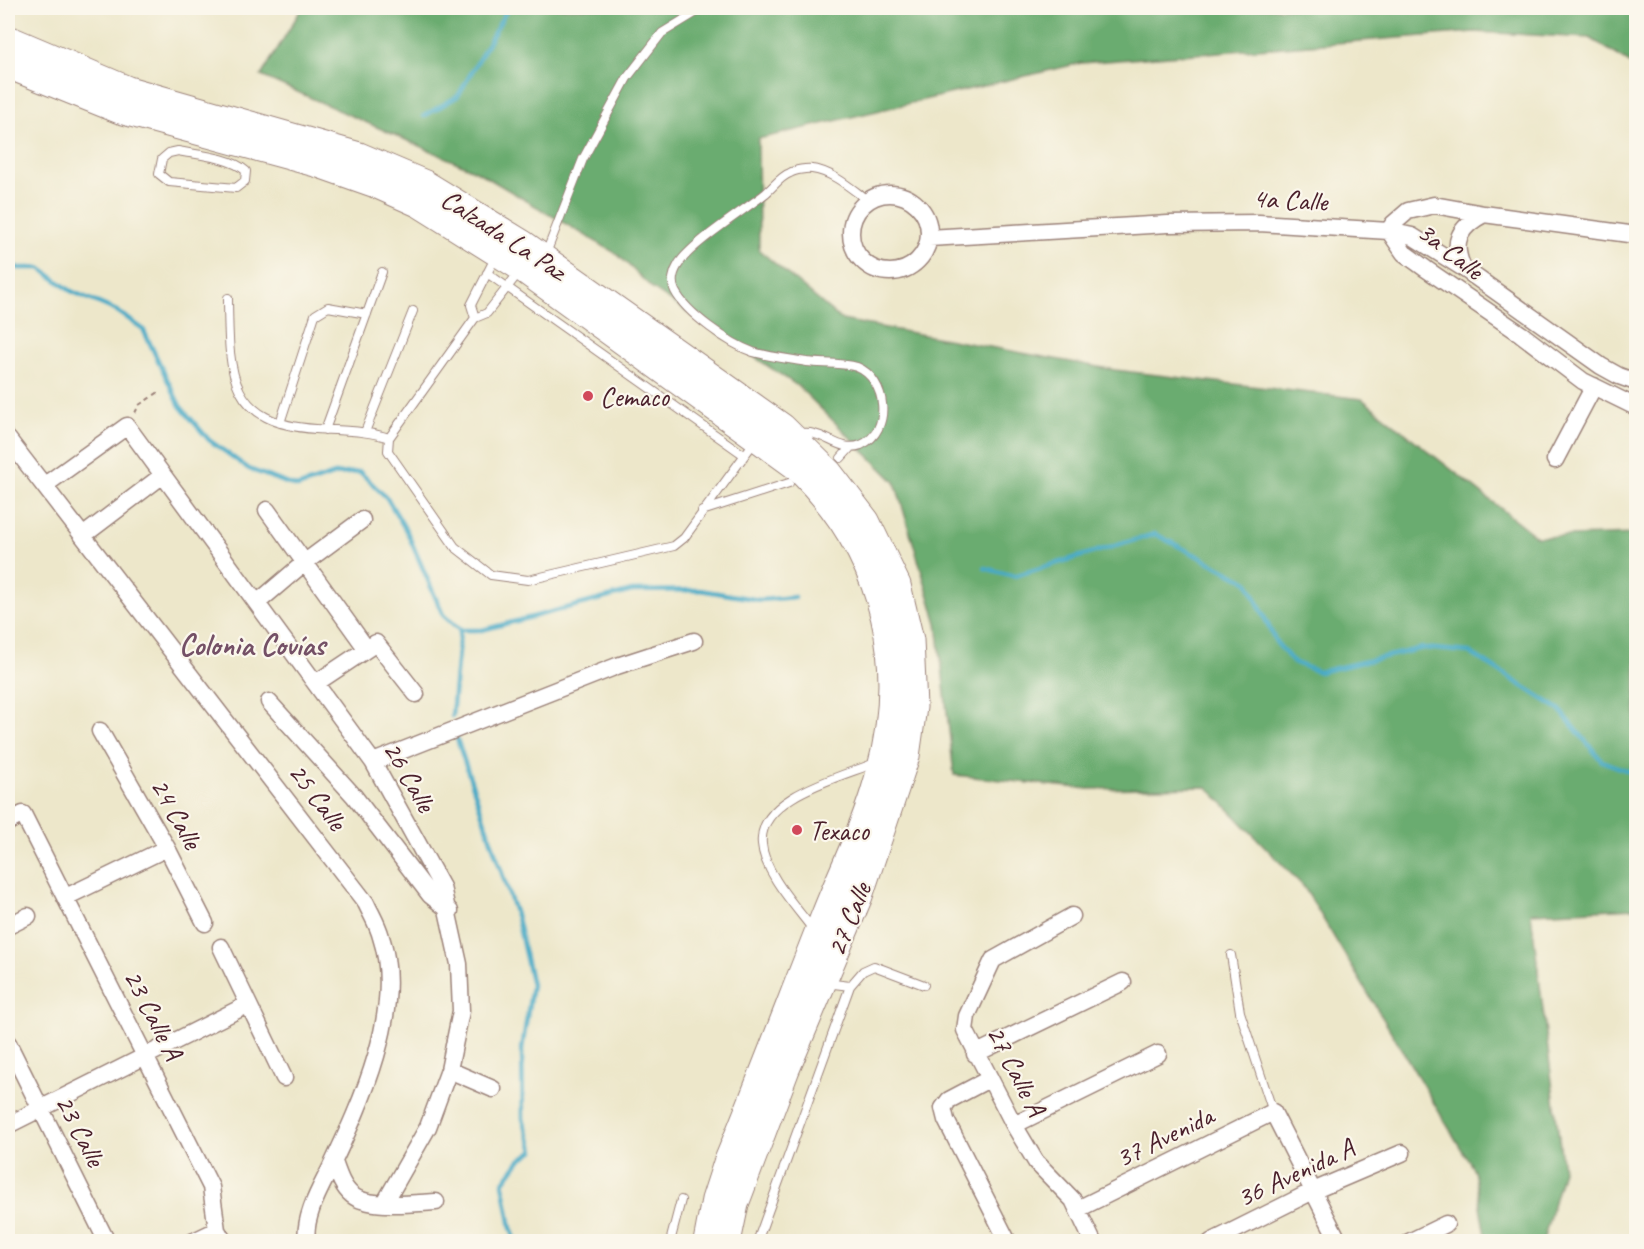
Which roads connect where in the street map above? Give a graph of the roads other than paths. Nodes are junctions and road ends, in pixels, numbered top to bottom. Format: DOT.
graph roads {
  1 [pos="703,8"];
  2 [pos="8,39"];
  3 [pos="8,65"];
  4 [pos="218,148"];
  5 [pos="867,200"];
  6 [pos="1484,214"];
  7 [pos="1389,231"];
  8 [pos="1636,235"];
  9 [pos="929,238"];
  10 [pos="493,262"];
  11 [pos="1463,268"];
  12 [pos="524,271"];
  13 [pos="382,272"];
  14 [pos="228,298"];
  15 [pos="413,311"];
  16 [pos="367,314"];
  17 [pos="475,318"];
  18 [pos="1636,382"];
  19 [pos="1594,386"];
  20 [pos="1636,407"];
  21 [pos="280,423"];
  22 [pos="325,430"];
  23 [pos="365,432"];
  24 [pos="791,436"];
  25 [pos="389,438"];
  26 [pos="8,439"];
  27 [pos="751,446"];
  28 [pos="851,447"];
  29 [pos="841,458"];
  30 [pos="1555,460"];
  31 [pos="163,475"];
  32 [pos="789,483"];
  33 [pos="45,484"];
  34 [pos="267,510"];
  35 [pos="702,511"];
  36 [pos="362,520"];
  37 [pos="84,535"];
  38 [pos="304,563"];
  39 [pos="888,588"];
  40 [pos="257,603"];
  41 [pos="694,641"];
  42 [pos="366,648"];
  43 [pos="316,683"];
  44 [pos="416,694"];
  45 [pos="269,702"];
  46 [pos="100,731"];
  47 [pos="884,759"];
  48 [pos="373,762"];
  49 [pos="8,822"];
  50 [pos="167,848"];
  51 [pos="66,897"];
  52 [pos="450,911"];
  53 [pos="28,916"];
  54 [pos="1072,916"];
  55 [pos="205,923"];
  56 [pos="8,926"];
  57 [pos="817,936"];
  58 [pos="221,947"];
  59 [pos="1231,955"];
  60 [pos="822,982"];
  61 [pos="1123,982"];
  62 [pos="924,985"];
  63 [pos="849,986"];
  64 [pos="247,1005"];
  65 [pos="8,1043"];
  66 [pos="975,1054"];
  67 [pos="1158,1054"];
  68 [pos="145,1056"];
  69 [pos="449,1070"];
  70 [pos="284,1078"];
  71 [pos="989,1079"];
  72 [pos="493,1089"];
  73 [pos="40,1109"];
  74 [pos="1273,1112"];
  75 [pos="8,1125"];
  76 [pos="1014,1125"];
  77 [pos="1402,1153"];
  78 [pos="334,1162"];
  79 [pos="1313,1191"];
  80 [pos="681,1200"];
  81 [pos="436,1202"];
  82 [pos="384,1204"];
  83 [pos="1078,1209"];
  84 [pos="1446,1224"];
  85 [pos="220,1236"];
  86 [pos="759,1241"];
  87 [pos="107,1242"];
  88 [pos="192,1242"];
  89 [pos="307,1242"];
  90 [pos="670,1242"];
  91 [pos="707,1242"];
  92 [pos="728,1242"];
  93 [pos="1008,1242"];
  94 [pos="1093,1242"];
  95 [pos="1211,1242"];
  96 [pos="1339,1242"];
  97 [pos="1409,1242"];
  1 -- 12 [label="lane"];
  2 -- 12 [label="main road, Calzada La Paz"];
  3 -- 4 [label="main road, Calzada La Paz"];
  4 -- 4 [label="lane"];
  4 -- 10 [label="main road, Calzada La Paz"];
  5 -- 9 [label="street"];
  5 -- 9 [label="street"];
  5 -- 28 [label="lane"];
  6 -- 7 [label="street"];
  6 -- 8 [label="street"];
  6 -- 11 [label="street"];
  7 -- 9 [label="street, 4a Calle"];
  7 -- 11 [label="street, 3a Calle"];
  7 -- 19 [label="street, 3a Calle"];
  10 -- 12 [label="main road, Calzada La Paz"];
  10 -- 17 [label="lane"];
  11 -- 18 [label="street, 3a Calle"];
  12 -- 17 [label="lane"];
  12 -- 24 [label="main road, Calzada La Paz"];
  12 -- 27 [label="main road, Calzada La Paz"];
  13 -- 16 [label="lane"];
  14 -- 21 [label="lane"];
  15 -- 23 [label="lane"];
  16 -- 21 [label="lane"];
  16 -- 22 [label="lane"];
  17 -- 25 [label="lane"];
  19 -- 20 [label="street, 3a Calle"];
  19 -- 30 [label="street"];
  21 -- 22 [label="lane"];
  22 -- 23 [label="lane"];
  23 -- 25 [label="lane"];
  24 -- 28 [label="lane"];
  24 -- 39 [label="main road, Calzada La Paz"];
  25 -- 35 [label="lane"];
  26 -- 33 [label="street, 25 Calle"];
  27 -- 35 [label="lane"];
  27 -- 39 [label="main road, Calzada La Paz"];
  28 -- 29 [label="lane"];
  31 -- 33 [label="street, 26 Calle"];
  31 -- 37 [label="street"];
  31 -- 40 [label="street, 26 Calle"];
  32 -- 35 [label="lane"];
  33 -- 37 [label="street, 25 Calle"];
  34 -- 38 [label="street"];
  36 -- 38 [label="street"];
  37 -- 78 [label="street, 25 Calle"];
  38 -- 40 [label="street"];
  38 -- 42 [label="street"];
  39 -- 47 [label="main road, 27 Calle"];
  39 -- 60 [label="main road, 27 Calle"];
  40 -- 43 [label="street, 26 Calle"];
  41 -- 48 [label="street"];
  42 -- 43 [label="street"];
  42 -- 44 [label="street"];
  43 -- 48 [label="street, 26 Calle"];
  45 -- 52 [label="street"];
  46 -- 50 [label="street, 24 Calle"];
  47 -- 57 [label="main road, 27 Calle"];
  47 -- 57 [label="lane"];
  48 -- 52 [label="street, 26 Calle"];
  49 -- 51 [label="street, 23 Calle A"];
  50 -- 51 [label="street"];
  50 -- 55 [label="street, 24 Calle"];
  51 -- 68 [label="street, 23 Calle A"];
  52 -- 69 [label="street, 26 Calle"];
  53 -- 56 [label="street"];
  54 -- 66 [label="street, 27 Calle A"];
  57 -- 91 [label="main road, 27 Calle"];
  58 -- 64 [label="street"];
  59 -- 74 [label="lane"];
  60 -- 63 [label="lane"];
  60 -- 92 [label="main road, 27 Calle"];
  61 -- 66 [label="street"];
  62 -- 63 [label="lane"];
  63 -- 86 [label="lane"];
  64 -- 68 [label="street"];
  64 -- 70 [label="street"];
  65 -- 73 [label="street, 23 Calle"];
  66 -- 71 [label="street, 27 Calle A"];
  67 -- 76 [label="street"];
  68 -- 73 [label="street"];
  68 -- 85 [label="street, 23 Calle A"];
  69 -- 72 [label="street"];
  69 -- 82 [label="street, 26 Calle"];
  71 -- 76 [label="street, 27 Calle A"];
  71 -- 93 [label="street"];
  73 -- 75 [label="street"];
  73 -- 87 [label="street, 23 Calle"];
  74 -- 79 [label="street"];
  74 -- 83 [label="street, 37 Avenida"];
  76 -- 83 [label="street, 27 Calle A"];
  77 -- 79 [label="street, 36 Avenida A"];
  78 -- 82 [label="street"];
  78 -- 89 [label="street, 25 Calle"];
  79 -- 95 [label="street, 36 Avenida A"];
  79 -- 96 [label="street"];
  80 -- 90 [label="lane"];
  81 -- 82 [label="street"];
  83 -- 94 [label="street, 27 Calle A"];
  84 -- 97 [label="street"];
  85 -- 88 [label="street"];
}
